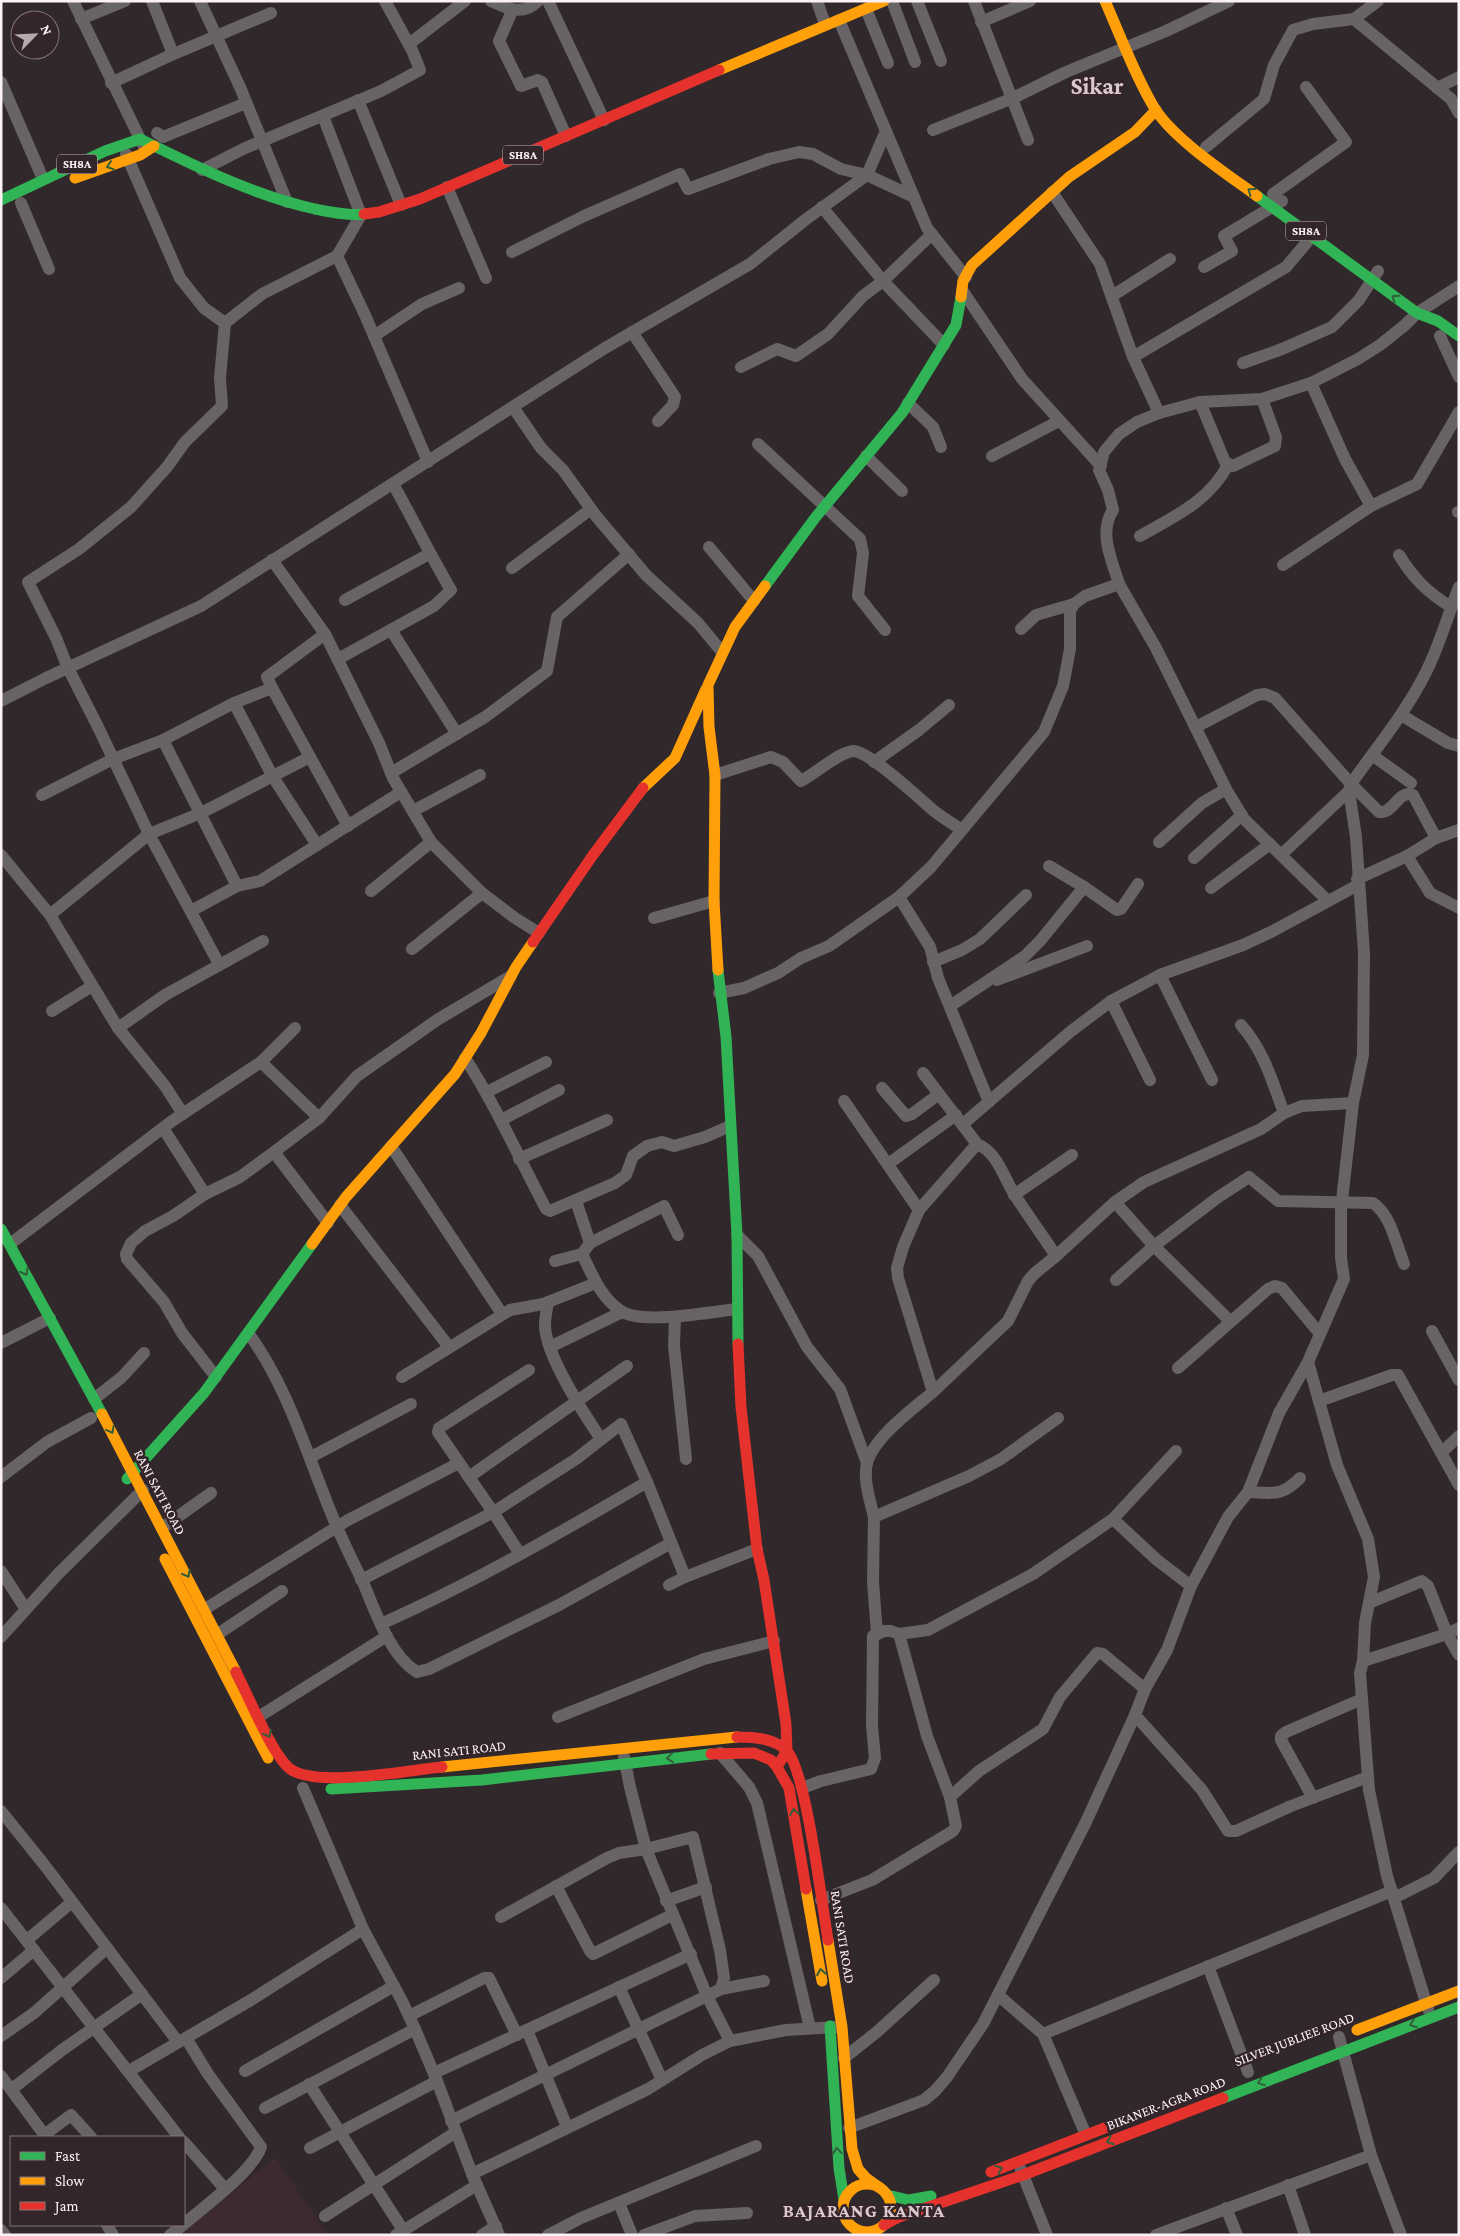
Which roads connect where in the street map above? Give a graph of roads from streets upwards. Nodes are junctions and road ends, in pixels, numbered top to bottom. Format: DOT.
graph roads {
  1 [pos="73,1"];
  2 [pos="124,1"];
  3 [pos="152,1"];
  4 [pos="200,1"];
  5 [pos="385,1"];
  6 [pos="465,1"];
  7 [pos="491,1"];
  8 [pos="538,1"];
  9 [pos="548,1"];
  10 [pos="817,1"];
  11 [pos="884,1"];
  12 [pos="892,1"];
  13 [pos="917,1"];
  14 [pos="974,1"];
  15 [pos="1030,1"];
  16 [pos="1105,1"];
  17 [pos="1229,1"];
  18 [pos="1378,1"];
  19 [pos="866,9"];
  20 [pos="512,11"];
  21 [pos="271,13"];
  22 [pos="81,19"];
  23 [pos="1354,19"];
  24 [pos="839,20"];
  25 [pos="981,22"];
  26 [pos="825,24"];
  27 [pos="216,36"];
  28 [pos="409,44"];
  29 [pos="1126,48"];
  30 [pos="174,54"];
  31 [pos="941,61"];
  32 [pos="915,62"];
  33 [pos="888,63"];
  34 [pos="1459,77"];
  35 [pos="1,82"];
  36 [pos="111,83"];
  37 [pos="1306,87"];
  38 [pos="1437,88"];
  39 [pos="1013,98"];
  40 [pos="358,100"];
  41 [pos="246,103"];
  42 [pos="1156,110"];
  43 [pos="1459,113"];
  44 [pos="323,116"];
  45 [pos="604,120"];
  46 [pos="933,130"];
  47 [pos="886,131"];
  48 [pos="157,133"];
  49 [pos="1179,133"];
  50 [pos="566,136"];
  51 [pos="140,139"];
  52 [pos="1028,140"];
  53 [pos="262,141"];
  54 [pos="122,145"];
  55 [pos="1206,147"];
  56 [pos="150,149"];
  57 [pos="128,159"];
  58 [pos="202,170"];
  59 [pos="867,175"];
  60 [pos="43,179"];
  61 [pos="447,187"];
  62 [pos="1052,192"];
  63 [pos="914,197"];
  64 [pos="1,200"];
  65 [pos="1276,201"];
  66 [pos="287,202"];
  67 [pos="22,203"];
  68 [pos="402,205"];
  69 [pos="822,207"];
  70 [pos="8,210"];
  71 [pos="362,215"];
  72 [pos="1316,232"];
  73 [pos="932,234"];
  74 [pos="512,252"];
  75 [pos="338,256"];
  76 [pos="1170,259"];
  77 [pos="1204,268"];
  78 [pos="49,269"];
  79 [pos="1374,276"];
  80 [pos="966,277"];
  81 [pos="486,278"];
  82 [pos="883,281"];
  83 [pos="1459,286"];
  84 [pos="459,288"];
  85 [pos="962,290"];
  86 [pos="1112,296"];
  87 [pos="1421,310"];
  88 [pos="225,323"];
  89 [pos="632,332"];
  90 [pos="374,336"];
  91 [pos="1440,336"];
  92 [pos="1459,336"];
  93 [pos="944,345"];
  94 [pos="1134,357"];
  95 [pos="1243,363"];
  96 [pos="741,366"];
  97 [pos="1459,377"];
  98 [pos="1311,383"];
  99 [pos="1262,399"];
  100 [pos="1200,402"];
  101 [pos="908,403"];
  102 [pos="513,408"];
  103 [pos="1459,412"];
  104 [pos="1159,413"];
  105 [pos="658,421"];
  106 [pos="1059,421"];
  107 [pos="758,444"];
  108 [pos="942,447"];
  109 [pos="866,456"];
  110 [pos="992,456"];
  111 [pos="428,462"];
  112 [pos="1100,466"];
  113 [pos="1228,466"];
  114 [pos="393,484"];
  115 [pos="902,491"];
  116 [pos="1371,506"];
  117 [pos="824,507"];
  118 [pos="591,509"];
  119 [pos="1140,536"];
  120 [pos="710,547"];
  121 [pos="429,554"];
  122 [pos="629,554"];
  123 [pos="1399,555"];
  124 [pos="272,560"];
  125 [pos="1283,565"];
  126 [pos="512,568"];
  127 [pos="1120,584"];
  128 [pos="1459,587"];
  129 [pos="345,600"];
  130 [pos="754,601"];
  131 [pos="1074,604"];
  132 [pos="1451,608"];
  133 [pos="1021,628"];
  134 [pos="391,630"];
  135 [pos="885,630"];
  136 [pos="325,634"];
  137 [pos="722,652"];
  138 [pos="338,659"];
  139 [pos="68,668"];
  140 [pos="708,685"];
  141 [pos="273,690"];
  142 [pos="1,701"];
  143 [pos="234,703"];
  144 [pos="949,705"];
  145 [pos="1401,715"];
  146 [pos="1196,727"];
  147 [pos="457,734"];
  148 [pos="163,740"];
  149 [pos="1459,746"];
  150 [pos="1372,755"];
  151 [pos="310,758"];
  152 [pos="113,759"];
  153 [pos="874,762"];
  154 [pos="391,773"];
  155 [pos="480,775"];
  156 [pos="715,775"];
  157 [pos="274,777"];
  158 [pos="1411,784"];
  159 [pos="1350,788"];
  160 [pos="1226,790"];
  161 [pos="401,792"];
  162 [pos="42,795"];
  163 [pos="413,811"];
  164 [pos="201,813"];
  165 [pos="1242,815"];
  166 [pos="348,826"];
  167 [pos="962,830"];
  168 [pos="1459,830"];
  169 [pos="149,834"];
  170 [pos="1436,838"];
  171 [pos="431,842"];
  172 [pos="1159,842"];
  173 [pos="317,844"];
  174 [pos="1270,844"];
  175 [pos="1282,854"];
  176 [pos="1,855"];
  177 [pos="1407,856"];
  178 [pos="1194,858"];
  179 [pos="1049,866"];
  180 [pos="1358,882"];
  181 [pos="1138,884"];
  182 [pos="237,886"];
  183 [pos="1084,886"];
  184 [pos="1211,888"];
  185 [pos="371,891"];
  186 [pos="482,893"];
  187 [pos="1026,895"];
  188 [pos="899,897"];
  189 [pos="1327,900"];
  190 [pos="714,901"];
  191 [pos="1459,908"];
  192 [pos="190,911"];
  193 [pos="50,915"];
  194 [pos="654,918"];
  195 [pos="539,933"];
  196 [pos="263,941"];
  197 [pos="1087,946"];
  198 [pos="412,949"];
  199 [pos="933,962"];
  200 [pos="219,964"];
  201 [pos="511,976"];
  202 [pos="1160,976"];
  203 [pos="985,984"];
  204 [pos="92,986"];
  205 [pos="719,994"];
  206 [pos="1110,1001"];
  207 [pos="950,1006"];
  208 [pos="52,1012"];
  209 [pos="1241,1025"];
  210 [pos="118,1028"];
  211 [pos="294,1028"];
  212 [pos="465,1058"];
  213 [pos="261,1062"];
  214 [pos="546,1062"];
  215 [pos="923,1073"];
  216 [pos="1150,1080"];
  217 [pos="1212,1080"];
  218 [pos="882,1088"];
  219 [pos="559,1090"];
  220 [pos="487,1092"];
  221 [pos="939,1094"];
  222 [pos="844,1101"];
  223 [pos="989,1102"];
  224 [pos="1353,1103"];
  225 [pos="1284,1113"];
  226 [pos="183,1114"];
  227 [pos="319,1118"];
  228 [pos="501,1120"];
  229 [pos="607,1120"];
  230 [pos="959,1120"];
  231 [pos="730,1126"];
  232 [pos="163,1128"];
  233 [pos="977,1144"];
  234 [pos="391,1146"];
  235 [pos="274,1152"];
  236 [pos="1072,1155"];
  237 [pos="519,1159"];
  238 [pos="888,1164"];
  239 [pos="205,1194"];
  240 [pos="1014,1195"];
  241 [pos="576,1201"];
  242 [pos="1115,1202"];
  243 [pos="1342,1202"];
  244 [pos="340,1205"];
  245 [pos="919,1210"];
  246 [pos="328,1223"];
  247 [pos="1,1229"];
  248 [pos="678,1235"];
  249 [pos="737,1235"];
  250 [pos="590,1243"];
  251 [pos="1154,1246"];
  252 [pos="6,1248"];
  253 [pos="582,1254"];
  254 [pos="1056,1256"];
  255 [pos="555,1261"];
  256 [pos="1404,1264"];
  257 [pos="1116,1280"];
  258 [pos="596,1283"];
  259 [pos="548,1302"];
  260 [pos="736,1309"];
  261 [pos="622,1312"];
  262 [pos="502,1314"];
  263 [pos="675,1317"];
  264 [pos="45,1320"];
  265 [pos="1230,1321"];
  266 [pos="1432,1331"];
  267 [pos="248,1334"];
  268 [pos="1320,1334"];
  269 [pos="1,1344"];
  270 [pos="449,1347"];
  271 [pos="550,1347"];
  272 [pos="144,1353"];
  273 [pos="1308,1362"];
  274 [pos="627,1366"];
  275 [pos="1178,1368"];
  276 [pos="529,1370"];
  277 [pos="216,1377"];
  278 [pos="402,1377"];
  279 [pos="1459,1380"];
  280 [pos="933,1392"];
  281 [pos="94,1399"];
  282 [pos="576,1401"];
  283 [pos="1319,1401"];
  284 [pos="411,1404"];
  285 [pos="91,1418"];
  286 [pos="1058,1418"];
  287 [pos="1459,1436"];
  288 [pos="601,1438"];
  289 [pos="1176,1451"];
  290 [pos="1441,1453"];
  291 [pos="311,1457"];
  292 [pos="686,1459"];
  293 [pos="459,1463"];
  294 [pos="867,1463"];
  295 [pos="133,1472"];
  296 [pos="1,1477"];
  297 [pos="469,1477"];
  298 [pos="1300,1478"];
  299 [pos="125,1481"];
  300 [pos="647,1482"];
  301 [pos="1459,1485"];
  302 [pos="1248,1492"];
  303 [pos="138,1494"];
  304 [pos="211,1494"];
  305 [pos="493,1512"];
  306 [pos="874,1516"];
  307 [pos="1113,1519"];
  308 [pos="336,1527"];
  309 [pos="162,1528"];
  310 [pos="671,1543"];
  311 [pos="757,1550"];
  312 [pos="520,1554"];
  313 [pos="1,1571"];
  314 [pos="685,1577"];
  315 [pos="361,1580"];
  316 [pos="670,1585"];
  317 [pos="1192,1586"];
  318 [pos="282,1591"];
  319 [pos="1369,1603"];
  320 [pos="25,1608"];
  321 [pos="205,1609"];
  322 [pos="384,1630"];
  323 [pos="1453,1631"];
  324 [pos="218,1634"];
  325 [pos="877,1634"];
  326 [pos="899,1634"];
  327 [pos="1,1637"];
  328 [pos="774,1641"];
  329 [pos="1459,1655"];
  330 [pos="1363,1661"];
  331 [pos="1145,1689"];
  332 [pos="1362,1699"];
  333 [pos="1135,1715"];
  334 [pos="558,1717"];
  335 [pos="254,1720"];
  336 [pos="622,1747"];
  337 [pos="787,1751"];
  338 [pos="720,1753"];
  339 [pos="626,1763"];
  340 [pos="778,1765"];
  341 [pos="1368,1777"];
  342 [pos="337,1784"];
  343 [pos="802,1788"];
  344 [pos="313,1789"];
  345 [pos="950,1797"];
  346 [pos="1312,1798"];
  347 [pos="1,1811"];
  348 [pos="646,1850"];
  349 [pos="1459,1852"];
  350 [pos="556,1886"];
  351 [pos="706,1887"];
  352 [pos="1393,1895"];
  353 [pos="821,1900"];
  354 [pos="666,1901"];
  355 [pos="72,1902"];
  356 [pos="1,1908"];
  357 [pos="672,1915"];
  358 [pos="501,1917"];
  359 [pos="6,1923"];
  360 [pos="363,1929"];
  361 [pos="31,1945"];
  362 [pos="107,1948"];
  363 [pos="691,1954"];
  364 [pos="1208,1966"];
  365 [pos="1,1978"];
  366 [pos="934,1980"];
  367 [pos="764,1981"];
  368 [pos="394,1986"];
  369 [pos="63,1987"];
  370 [pos="619,1987"];
  371 [pos="824,1988"];
  372 [pos="721,1989"];
  373 [pos="1459,1991"];
  374 [pos="142,1994"];
  375 [pos="998,1995"];
  376 [pos="707,1996"];
  377 [pos="1426,2003"];
  378 [pos="1459,2007"];
  379 [pos="409,2016"];
  380 [pos="1432,2017"];
  381 [pos="833,2023"];
  382 [pos="94,2027"];
  383 [pos="810,2028"];
  384 [pos="415,2029"];
  385 [pos="639,2030"];
  386 [pos="522,2032"];
  387 [pos="1042,2034"];
  388 [pos="1,2036"];
  389 [pos="1334,2039"];
  390 [pos="182,2040"];
  391 [pos="730,2040"];
  392 [pos="1342,2050"];
  393 [pos="844,2058"];
  394 [pos="245,2071"];
  395 [pos="129,2072"];
  396 [pos="1248,2072"];
  397 [pos="545,2076"];
  398 [pos="436,2077"];
  399 [pos="662,2080"];
  400 [pos="309,2084"];
  401 [pos="6,2086"];
  402 [pos="265,2108"];
  403 [pos="1122,2121"];
  404 [pos="454,2126"];
  405 [pos="567,2127"];
  406 [pos="849,2128"];
  407 [pos="339,2132"];
  408 [pos="1086,2135"];
  409 [pos="45,2136"];
  410 [pos="90,2136"];
  411 [pos="178,2136"];
  412 [pos="185,2143"];
  413 [pos="756,2146"];
  414 [pos="310,2148"];
  415 [pos="1371,2155"];
  416 [pos="1018,2161"];
  417 [pos="1023,2174"];
  418 [pos="474,2180"];
  419 [pos="372,2184"];
  420 [pos="1288,2185"];
  421 [pos="225,2189"];
  422 [pos="883,2191"];
  423 [pos="844,2200"];
  424 [pos="619,2203"];
  425 [pos="1226,2208"];
  426 [pos="747,2214"];
  427 [pos="325,2216"];
  428 [pos="846,2221"];
  429 [pos="185,2222"];
  430 [pos="181,2226"];
  431 [pos="1,2230"];
  432 [pos="497,2230"];
  433 [pos="876,2230"];
  434 [pos="399,2232"];
  435 [pos="5,2235"];
  436 [pos="170,2235"];
  437 [pos="482,2235"];
  438 [pos="548,2235"];
  439 [pos="632,2235"];
  440 [pos="644,2235"];
  441 [pos="847,2235"];
  442 [pos="1047,2235"];
  443 [pos="1156,2235"];
  444 [pos="1236,2235"];
  445 [pos="1305,2235"];
  446 [pos="1402,2235"];
  1 -- 22 [label="street"];
  2 -- 22 [label="street"];
  3 -- 30 [label="street"];
  4 -- 27 [label="street"];
  5 -- 28 [label="street"];
  6 -- 28 [label="street"];
  7 -- 20 [label="street"];
  8 -- 20 [label="street"];
  9 -- 45 [label="street"];
  10 -- 26 [label="street"];
  11 -- 19 [label="street, SH8A"];
  12 -- 32 [label="street"];
  13 -- 31 [label="street"];
  14 -- 25 [label="street"];
  15 -- 25 [label="street"];
  16 -- 29 [label="street, SH8A"];
  17 -- 29 [label="street"];
  18 -- 23 [label="street"];
  19 -- 24 [label="street, SH8A"];
  19 -- 33 [label="street"];
  20 -- 50 [label="street"];
  21 -- 27 [label="street"];
  22 -- 36 [label="street"];
  23 -- 38 [label="street"];
  23 -- 55 [label="street"];
  24 -- 26 [label="street, SH8A"];
  24 -- 47 [label="street"];
  25 -- 39 [label="street"];
  26 -- 45 [label="street, SH8A"];
  27 -- 30 [label="street"];
  27 -- 41 [label="street"];
  28 -- 40 [label="street"];
  29 -- 39 [label="street"];
  29 -- 42 [label="street, SH8A"];
  30 -- 36 [label="street"];
  34 -- 38 [label="street"];
  35 -- 60 [label="street"];
  36 -- 51 [label="street"];
  37 -- 65 [label="street"];
  38 -- 43 [label="street"];
  39 -- 46 [label="street"];
  39 -- 52 [label="street"];
  40 -- 44 [label="street"];
  40 -- 68 [label="street"];
  41 -- 48 [label="street"];
  41 -- 53 [label="street"];
  42 -- 49 [label="street, SH8A"];
  42 -- 62 [label="street"];
  44 -- 53 [label="street"];
  44 -- 71 [label="street"];
  45 -- 50 [label="street, SH8A"];
  47 -- 59 [label="street"];
  47 -- 63 [label="street"];
  49 -- 55 [label="street, SH8A"];
  65 -- 49 [label="street, SH8A, one-way"];
  50 -- 61 [label="street, SH8A"];
  51 -- 54 [label="street, SH8A"];
  51 -- 56 [label="street"];
  53 -- 58 [label="street"];
  53 -- 66 [label="street"];
  54 -- 57 [label="street"];
  54 -- 60 [label="street, SH8A"];
  55 -- 65 [label="street, SH8A"];
  56 -- 57 [label="street, SH8A"];
  56 -- 58 [label="street, SH8A"];
  57 -- 67 [label="street, SH8A, one-way"];
  57 -- 88 [label="street"];
  58 -- 66 [label="street, SH8A"];
  59 -- 63 [label="street"];
  59 -- 69 [label="street"];
  59 -- 74 [label="street"];
  60 -- 64 [label="street, SH8A"];
  61 -- 68 [label="street, SH8A"];
  61 -- 81 [label="street"];
  62 -- 80 [label="street"];
  62 -- 86 [label="street"];
  63 -- 73 [label="street"];
  65 -- 72 [label="street, SH8A"];
  65 -- 77 [label="street"];
  66 -- 71 [label="street, SH8A"];
  67 -- 70 [label="street, SH8A"];
  67 -- 78 [label="street"];
  68 -- 71 [label="street, SH8A"];
  69 -- 82 [label="street"];
  69 -- 89 [label="street"];
  71 -- 75 [label="street"];
  72 -- 79 [label="street, SH8A"];
  72 -- 94 [label="street"];
  73 -- 80 [label="street"];
  73 -- 82 [label="street"];
  75 -- 88 [label="street"];
  75 -- 90 [label="street"];
  76 -- 86 [label="street"];
  79 -- 87 [label="street, SH8A"];
  79 -- 95 [label="street"];
  80 -- 85 [label="street"];
  82 -- 93 [label="street"];
  82 -- 96 [label="street"];
  83 -- 87 [label="street"];
  84 -- 90 [label="street"];
  85 -- 93 [label="street"];
  85 -- 106 [label="street"];
  86 -- 94 [label="street"];
  87 -- 92 [label="street, SH8A"];
  87 -- 98 [label="street"];
  88 -- 139 [label="street"];
  89 -- 102 [label="street"];
  89 -- 105 [label="street"];
  90 -- 111 [label="street"];
  91 -- 97 [label="street"];
  93 -- 101 [label="street"];
  94 -- 104 [label="street"];
  98 -- 99 [label="street"];
  98 -- 116 [label="street"];
  99 -- 100 [label="street"];
  99 -- 113 [label="street"];
  100 -- 104 [label="street"];
  100 -- 113 [label="street"];
  101 -- 108 [label="street"];
  101 -- 109 [label="street"];
  102 -- 111 [label="street"];
  102 -- 118 [label="street"];
  103 -- 116 [label="street"];
  104 -- 112 [label="street"];
  106 -- 110 [label="street"];
  106 -- 112 [label="street"];
  107 -- 117 [label="street"];
  109 -- 115 [label="street"];
  109 -- 117 [label="street"];
  111 -- 114 [label="street"];
  112 -- 127 [label="street"];
  113 -- 119 [label="street"];
  114 -- 121 [label="street"];
  114 -- 124 [label="street"];
  116 -- 125 [label="street"];
  117 -- 130 [label="street"];
  117 -- 135 [label="street"];
  118 -- 122 [label="street"];
  118 -- 126 [label="street"];
  120 -- 130 [label="street"];
  121 -- 129 [label="street"];
  121 -- 134 [label="street"];
  122 -- 137 [label="street"];
  122 -- 147 [label="street"];
  123 -- 132 [label="street"];
  124 -- 136 [label="street"];
  124 -- 139 [label="street"];
  127 -- 131 [label="street"];
  127 -- 146 [label="street"];
  128 -- 132 [label="street"];
  130 -- 137 [label="street"];
  131 -- 133 [label="street"];
  131 -- 167 [label="street"];
  132 -- 145 [label="street"];
  134 -- 138 [label="street"];
  134 -- 147 [label="street"];
  136 -- 138 [label="street"];
  136 -- 141 [label="street"];
  137 -- 140 [label="street"];
  138 -- 154 [label="street"];
  139 -- 142 [label="street"];
  139 -- 152 [label="street"];
  140 -- 156 [label="street"];
  140 -- 195 [label="street"];
  141 -- 143 [label="street"];
  141 -- 151 [label="street"];
  143 -- 148 [label="street"];
  143 -- 157 [label="street"];
  144 -- 153 [label="street"];
  145 -- 149 [label="street"];
  145 -- 150 [label="street"];
  146 -- 159 [label="street"];
  146 -- 160 [label="street"];
  147 -- 154 [label="street"];
  148 -- 152 [label="street"];
  148 -- 164 [label="street"];
  150 -- 158 [label="street"];
  150 -- 159 [label="street"];
  151 -- 157 [label="street"];
  151 -- 166 [label="street"];
  152 -- 162 [label="street"];
  152 -- 169 [label="street"];
  153 -- 156 [label="street"];
  153 -- 167 [label="street"];
  154 -- 161 [label="street"];
  155 -- 163 [label="street"];
  156 -- 190 [label="street"];
  157 -- 164 [label="street"];
  157 -- 173 [label="street"];
  159 -- 170 [label="street"];
  159 -- 175 [label="street"];
  159 -- 180 [label="street"];
  160 -- 165 [label="street"];
  160 -- 172 [label="street"];
  161 -- 163 [label="street"];
  161 -- 166 [label="street"];
  163 -- 171 [label="street"];
  164 -- 169 [label="street"];
  164 -- 182 [label="street"];
  165 -- 174 [label="street"];
  165 -- 178 [label="street"];
  166 -- 173 [label="street"];
  167 -- 188 [label="street"];
  168 -- 170 [label="street"];
  169 -- 192 [label="street"];
  169 -- 193 [label="street"];
  170 -- 177 [label="street"];
  171 -- 185 [label="street"];
  171 -- 186 [label="street"];
  173 -- 182 [label="street"];
  174 -- 175 [label="street"];
  174 -- 184 [label="street"];
  175 -- 189 [label="street"];
  176 -- 193 [label="street"];
  177 -- 180 [label="street"];
  177 -- 191 [label="street"];
  179 -- 183 [label="street"];
  180 -- 189 [label="street"];
  180 -- 224 [label="street"];
  181 -- 183 [label="street"];
  182 -- 192 [label="street"];
  183 -- 203 [label="street"];
  186 -- 195 [label="street"];
  186 -- 198 [label="street"];
  187 -- 199 [label="street"];
  188 -- 199 [label="street"];
  188 -- 205 [label="street"];
  189 -- 202 [label="street"];
  190 -- 194 [label="street"];
  190 -- 205 [label="street"];
  192 -- 200 [label="street"];
  193 -- 204 [label="street"];
  195 -- 201 [label="street"];
  196 -- 200 [label="street"];
  197 -- 203 [label="street"];
  199 -- 207 [label="street"];
  200 -- 210 [label="street"];
  201 -- 212 [label="street"];
  201 -- 227 [label="street"];
  202 -- 206 [label="street"];
  202 -- 217 [label="street"];
  203 -- 207 [label="street"];
  204 -- 208 [label="street"];
  204 -- 210 [label="street"];
  205 -- 231 [label="street"];
  206 -- 216 [label="street"];
  206 -- 223 [label="street"];
  207 -- 223 [label="street"];
  209 -- 225 [label="street"];
  210 -- 226 [label="street"];
  211 -- 213 [label="street"];
  212 -- 220 [label="street"];
  212 -- 234 [label="street"];
  213 -- 226 [label="street"];
  213 -- 227 [label="street"];
  214 -- 220 [label="street"];
  215 -- 221 [label="street"];
  218 -- 221 [label="street"];
  219 -- 228 [label="street"];
  220 -- 228 [label="street"];
  221 -- 230 [label="street"];
  222 -- 238 [label="street"];
  223 -- 230 [label="street"];
  224 -- 225 [label="street"];
  224 -- 243 [label="street"];
  225 -- 242 [label="street"];
  226 -- 232 [label="street"];
  227 -- 235 [label="street"];
  228 -- 237 [label="street"];
  229 -- 237 [label="street"];
  230 -- 233 [label="street"];
  230 -- 238 [label="street"];
  231 -- 241 [label="street"];
  231 -- 249 [label="street"];
  232 -- 239 [label="street"];
  232 -- 252 [label="street"];
  233 -- 240 [label="street"];
  233 -- 245 [label="street"];
  234 -- 244 [label="street"];
  234 -- 262 [label="street"];
  235 -- 239 [label="street"];
  235 -- 246 [label="street"];
  236 -- 240 [label="street"];
  237 -- 241 [label="street"];
  238 -- 245 [label="street"];
  239 -- 277 [label="street"];
  240 -- 254 [label="street"];
  241 -- 250 [label="street"];
  242 -- 251 [label="street"];
  242 -- 254 [label="street"];
  243 -- 251 [label="street"];
  243 -- 256 [label="street"];
  243 -- 268 [label="street"];
  244 -- 246 [label="street"];
  244 -- 270 [label="street"];
  245 -- 280 [label="street"];
  246 -- 267 [label="street"];
  247 -- 252 [label="street"];
  248 -- 250 [label="street"];
  249 -- 260 [label="street"];
  249 -- 294 [label="street"];
  250 -- 253 [label="street"];
  251 -- 257 [label="street"];
  251 -- 265 [label="street"];
  252 -- 264 [label="street"];
  253 -- 255 [label="street"];
  253 -- 258 [label="street"];
  254 -- 280 [label="street"];
  258 -- 259 [label="street"];
  258 -- 261 [label="street"];
  259 -- 262 [label="street"];
  259 -- 271 [label="street"];
  260 -- 263 [label="street"];
  260 -- 311 [label="street"];
  261 -- 263 [label="street"];
  261 -- 271 [label="street"];
  262 -- 270 [label="street"];
  263 -- 292 [label="street"];
  264 -- 269 [label="street"];
  264 -- 281 [label="street, RANI SATI ROAD"];
  264 -- 285 [label="street"];
  265 -- 268 [label="street"];
  265 -- 275 [label="street"];
  266 -- 279 [label="street"];
  267 -- 277 [label="street"];
  267 -- 291 [label="street"];
  268 -- 273 [label="street"];
  270 -- 278 [label="street"];
  271 -- 282 [label="street"];
  272 -- 281 [label="street"];
  273 -- 283 [label="street"];
  273 -- 302 [label="street"];
  274 -- 282 [label="street"];
  276 -- 293 [label="street"];
  277 -- 295 [label="street"];
  280 -- 294 [label="street"];
  281 -- 295 [label="street, RANI SATI ROAD, one-way"];
  282 -- 288 [label="street"];
  282 -- 297 [label="street"];
  283 -- 290 [label="street"];
  283 -- 319 [label="street"];
  284 -- 291 [label="street"];
  285 -- 296 [label="street"];
  285 -- 299 [label="street"];
  286 -- 306 [label="street"];
  287 -- 290 [label="street"];
  288 -- 300 [label="street"];
  288 -- 305 [label="street"];
  289 -- 307 [label="street"];
  290 -- 301 [label="street"];
  291 -- 308 [label="street"];
  293 -- 297 [label="street"];
  293 -- 308 [label="street"];
  294 -- 306 [label="street"];
  295 -- 299 [label="street"];
  295 -- 303 [label="street, RANI SATI ROAD"];
  297 -- 305 [label="street"];
  298 -- 302 [label="street"];
  299 -- 303 [label="street"];
  300 -- 310 [label="street"];
  300 -- 312 [label="street"];
  302 -- 317 [label="street"];
  303 -- 309 [label="street, RANI SATI ROAD"];
  303 -- 320 [label="street"];
  303 -- 335 [label="street"];
  304 -- 309 [label="street"];
  305 -- 312 [label="street"];
  305 -- 315 [label="street"];
  306 -- 325 [label="street"];
  307 -- 317 [label="street"];
  307 -- 326 [label="street"];
  308 -- 315 [label="street"];
  308 -- 321 [label="street"];
  309 -- 321 [label="street, RANI SATI ROAD, one-way"];
  310 -- 314 [label="street"];
  310 -- 322 [label="street"];
  311 -- 314 [label="street"];
  311 -- 328 [label="street"];
  312 -- 322 [label="street"];
  313 -- 320 [label="street"];
  314 -- 316 [label="street"];
  315 -- 322 [label="street"];
  317 -- 331 [label="street"];
  318 -- 324 [label="street"];
  319 -- 323 [label="street"];
  319 -- 330 [label="street"];
  320 -- 327 [label="street"];
  321 -- 324 [label="street, RANI SATI ROAD"];
  322 -- 335 [label="street"];
  323 -- 329 [label="street"];
  323 -- 330 [label="street"];
  324 -- 335 [label="street, RANI SATI ROAD"];
  325 -- 326 [label="street"];
  325 -- 343 [label="street"];
  326 -- 345 [label="street"];
  328 -- 334 [label="street"];
  328 -- 337 [label="street"];
  330 -- 332 [label="street"];
  331 -- 333 [label="street"];
  331 -- 345 [label="street"];
  332 -- 341 [label="street"];
  332 -- 346 [label="street"];
  333 -- 346 [label="street"];
  333 -- 375 [label="street"];
  335 -- 342 [label="street, RANI SATI ROAD, one-way"];
  335 -- 344 [label="street"];
  336 -- 337 [label="street, RANI SATI ROAD"];
  336 -- 339 [label="street"];
  336 -- 342 [label="street, RANI SATI ROAD"];
  337 -- 340 [label="street"];
  337 -- 343 [label="street, RANI SATI ROAD"];
  338 -- 339 [label="street, one-way"];
  338 -- 340 [label="street"];
  338 -- 383 [label="street"];
  339 -- 342 [label="street"];
  339 -- 348 [label="street"];
  371 -- 340 [label="street, one-way"];
  341 -- 346 [label="street"];
  341 -- 352 [label="street"];
  342 -- 344 [label="street"];
  343 -- 353 [label="street, RANI SATI ROAD"];
  344 -- 360 [label="street"];
  345 -- 353 [label="street"];
  347 -- 355 [label="street"];
  348 -- 350 [label="street"];
  348 -- 351 [label="street"];
  348 -- 354 [label="street"];
  349 -- 352 [label="street"];
  350 -- 357 [label="street"];
  350 -- 358 [label="street"];
  351 -- 354 [label="street"];
  351 -- 372 [label="street"];
  352 -- 364 [label="street"];
  352 -- 377 [label="street"];
  353 -- 381 [label="street, RANI SATI ROAD"];
  354 -- 357 [label="street"];
  355 -- 361 [label="street"];
  355 -- 362 [label="street"];
  356 -- 359 [label="street"];
  357 -- 363 [label="street"];
  359 -- 361 [label="street"];
  360 -- 368 [label="street"];
  360 -- 390 [label="street"];
  361 -- 365 [label="street"];
  361 -- 369 [label="street"];
  362 -- 369 [label="street"];
  362 -- 374 [label="street"];
  363 -- 370 [label="street"];
  363 -- 376 [label="street"];
  364 -- 387 [label="street"];
  364 -- 396 [label="street"];
  366 -- 393 [label="street"];
  367 -- 372 [label="street"];
  368 -- 379 [label="street"];
  368 -- 394 [label="street"];
  369 -- 382 [label="street"];
  369 -- 388 [label="street"];
  370 -- 385 [label="street"];
  370 -- 386 [label="street"];
  372 -- 376 [label="street"];
  373 -- 377 [label="street, SILVER JUBLIEE ROAD"];
  374 -- 382 [label="street"];
  374 -- 390 [label="street"];
  375 -- 387 [label="street"];
  375 -- 406 [label="street"];
  376 -- 385 [label="street"];
  376 -- 391 [label="street"];
  377 -- 380 [label="street"];
  377 -- 389 [label="street, SILVER JUBLIEE ROAD"];
  378 -- 380 [label="street, BIKANER-AGRA ROAD"];
  379 -- 384 [label="street"];
  379 -- 386 [label="street"];
  380 -- 392 [label="street, BIKANER-AGRA ROAD, one-way"];
  381 -- 383 [label="street"];
  381 -- 393 [label="street, RANI SATI ROAD"];
  423 -- 381 [label="street, one-way"];
  382 -- 395 [label="street"];
  382 -- 401 [label="street"];
  383 -- 391 [label="street"];
  384 -- 398 [label="street"];
  384 -- 400 [label="street"];
  385 -- 397 [label="street"];
  385 -- 399 [label="street"];
  386 -- 397 [label="street"];
  386 -- 398 [label="street"];
  387 -- 408 [label="street"];
  389 -- 392 [label="street"];
  390 -- 395 [label="street"];
  390 -- 421 [label="street"];
  391 -- 399 [label="street"];
  392 -- 415 [label="street"];
  392 -- 417 [label="street, BIKANER-AGRA ROAD, one-way"];
  393 -- 406 [label="street, RANI SATI ROAD"];
  395 -- 411 [label="street"];
  397 -- 404 [label="street"];
  397 -- 405 [label="street"];
  398 -- 404 [label="street"];
  398 -- 407 [label="street"];
  399 -- 405 [label="street"];
  400 -- 402 [label="street"];
  400 -- 407 [label="street"];
  401 -- 409 [label="street"];
  403 -- 408 [label="street"];
  404 -- 418 [label="street"];
  404 -- 419 [label="street"];
  405 -- 418 [label="street"];
  406 -- 422 [label="street, RANI SATI ROAD"];
  407 -- 414 [label="street"];
  407 -- 419 [label="street"];
  408 -- 416 [label="street"];
  409 -- 410 [label="street"];
  412 -- 421 [label="street"];
  413 -- 424 [label="street"];
  415 -- 420 [label="street"];
  415 -- 446 [label="street"];
  416 -- 417 [label="street"];
  422 -- 416 [label="street, one-way"];
  417 -- 433 [label="street, BIKANER-AGRA ROAD"];
  417 -- 442 [label="street"];
  418 -- 432 [label="street"];
  418 -- 434 [label="street"];
  419 -- 427 [label="street"];
  419 -- 434 [label="street"];
  420 -- 425 [label="street"];
  420 -- 445 [label="street"];
  421 -- 429 [label="street"];
  422 -- 423 [label="street"];
  422 -- 433 [label="street"];
  423 -- 428 [label="street"];
  424 -- 438 [label="street"];
  424 -- 439 [label="street"];
  425 -- 443 [label="street"];
  425 -- 444 [label="street"];
  426 -- 440 [label="street"];
  428 -- 433 [label="street"];
  428 -- 441 [label="street"];
  430 -- 436 [label="street"];
  431 -- 435 [label="street"];
  432 -- 437 [label="street"];
}
